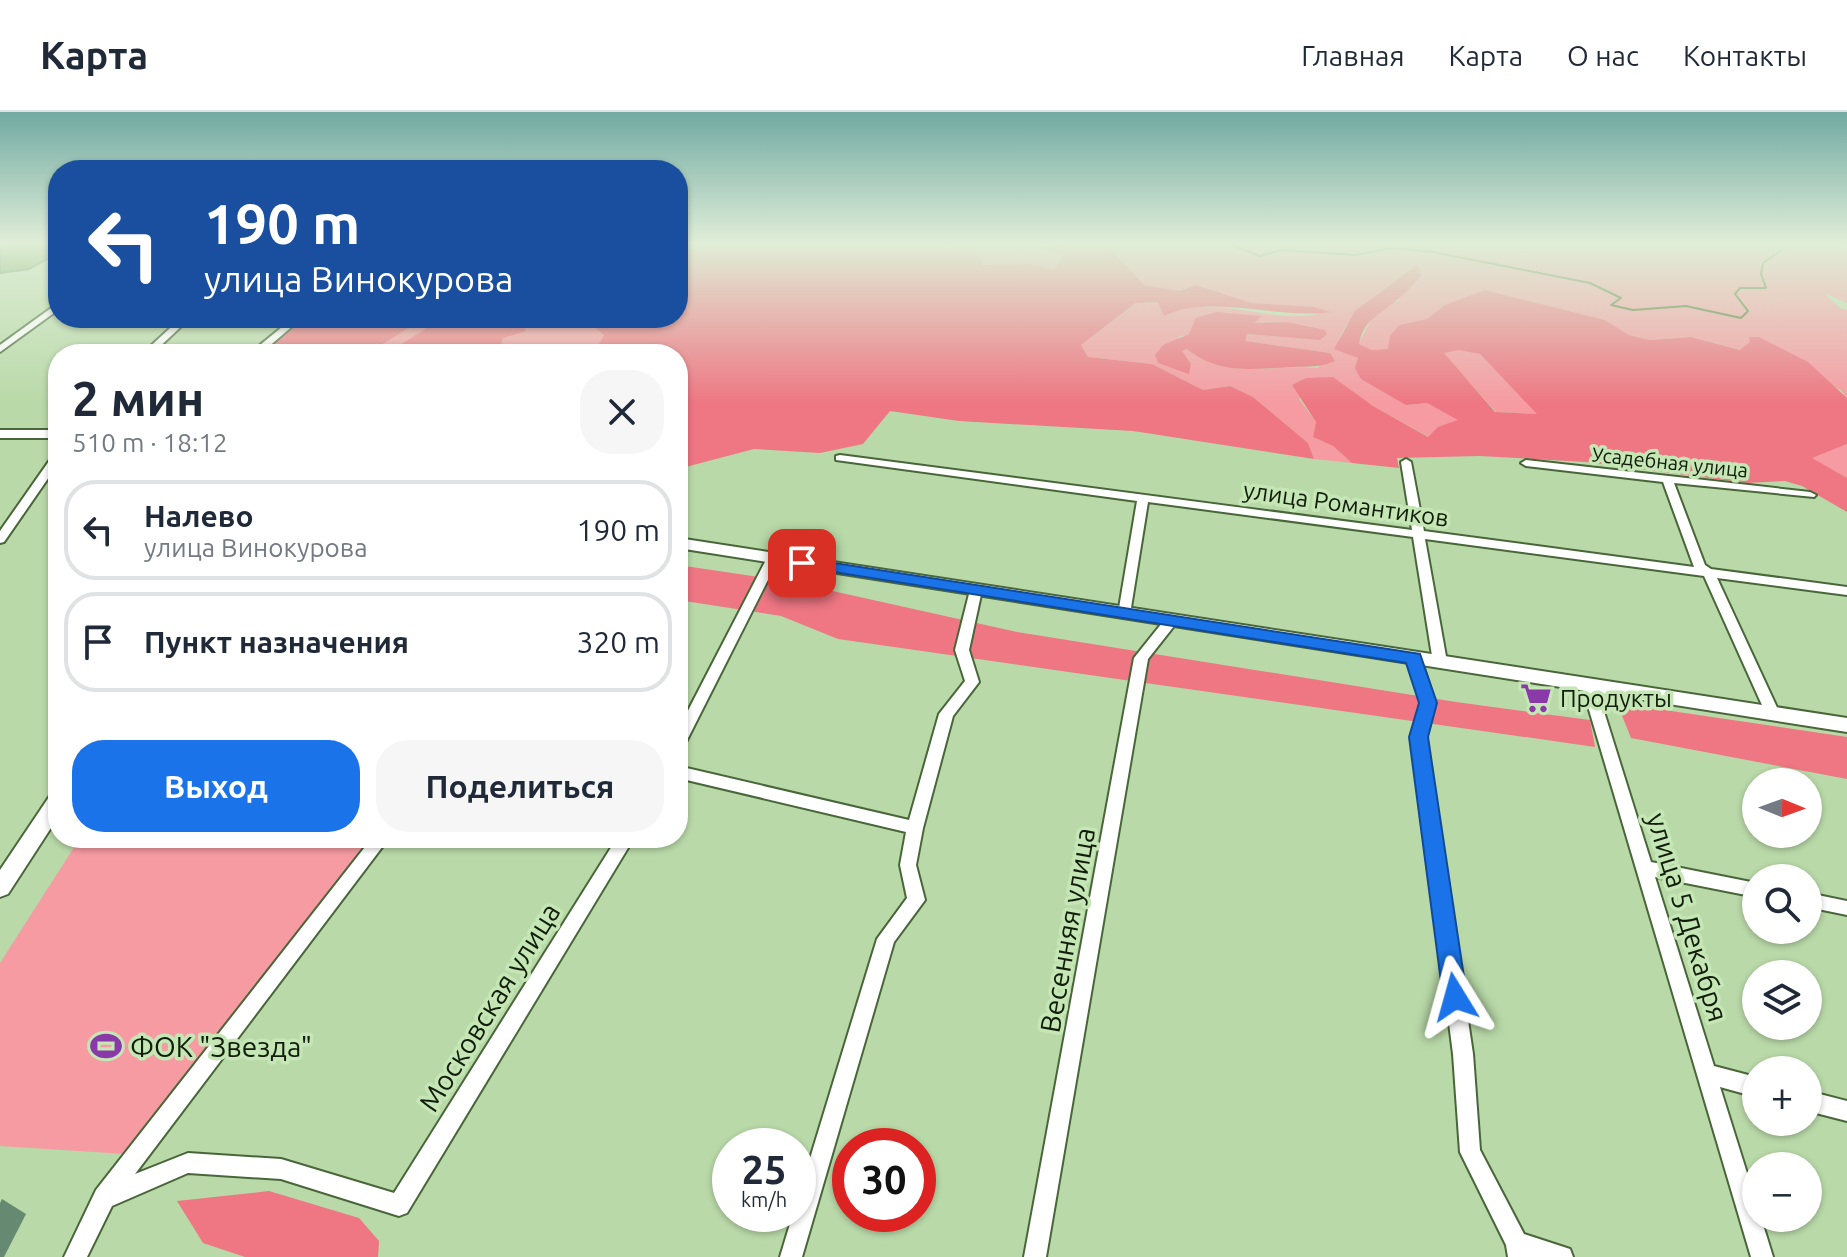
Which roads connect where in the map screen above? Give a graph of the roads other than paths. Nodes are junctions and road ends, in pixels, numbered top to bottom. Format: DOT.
graph roads {
  1 [pos="48,313"];
  2 [pos="175,328"];
  3 [pos="286,328"];
  4 [pos="158,344"];
  5 [pos="266,344"];
  6 [pos="0,349"];
  7 [pos="0,434"];
  8 [pos="48,434"];
  9 [pos="840,458"];
  10 [pos="1406,462"];
  11 [pos="1526,463"];
  12 [pos="48,470"];
  13 [pos="1668,481"];
  14 [pos="1810,495"];
  15 [pos="1143,498"];
  16 [pos="1420,537"];
  17 [pos="0,539"];
  18 [pos="688,545"];
  19 [pos="773,558"];
  20 [pos="1709,574"];
  21 [pos="976,590"];
  22 [pos="1847,591"];
  23 [pos="1124,614"];
  24 [pos="1171,621"];
  25 [pos="1414,659"];
  26 [pos="1440,662"];
  27 [pos="1589,686"];
  28 [pos="1773,714"];
  29 [pos="688,724"];
  30 [pos="1847,725"];
  31 [pos="688,774"];
  32 [pos="48,815"];
  33 [pos="915,828"];
  34 [pos="373,848"];
  35 [pos="620,848"];
  36 [pos="1644,868"];
  37 [pos="1742,887"];
  38 [pos="0,888"];
  39 [pos="1822,903"];
  40 [pos="1847,908"];
  41 [pos="1707,1074"];
  42 [pos="1742,1083"];
  43 [pos="1822,1105"];
  44 [pos="1847,1111"];
  45 [pos="104,1198"];
  46 [pos="1518,1250"];
  47 [pos="75,1257"];
  48 [pos="791,1257"];
  49 [pos="1035,1257"];
  50 [pos="1562,1257"];
  51 [pos="1762,1257"];
  1 -- 6 [label="street"];
  2 -- 4 [label="street"];
  3 -- 5 [label="street"];
  7 -- 8 [label="main road"];
  9 -- 15 [label="street, улица Романтиков"];
  10 -- 16 [label="street"];
  11 -- 13 [label="street, Усадебная улица"];
  12 -- 17 [label="street"];
  13 -- 14 [label="street, Усадебная улица"];
  13 -- 20 [label="street"];
  15 -- 16 [label="street, улица Романтиков"];
  15 -- 23 [label="street"];
  16 -- 20 [label="street, улица Романтиков"];
  16 -- 26 [label="street"];
  18 -- 19 [label="main road"];
  19 -- 21 [label="main road"];
  19 -- 29 [label="street"];
  20 -- 22 [label="street, улица Романтиков"];
  20 -- 28 [label="street"];
  21 -- 23 [label="main road"];
  21 -- 33 [label="street"];
  23 -- 24 [label="main road"];
  24 -- 25 [label="main road"];
  24 -- 49 [label="street, Весенняя улица"];
  25 -- 26 [label="main road"];
  25 -- 46 [label="street"];
  26 -- 27 [label="main road"];
  27 -- 28 [label="main road"];
  27 -- 36 [label="street, улица 5 Декабря"];
  28 -- 30 [label="main road"];
  31 -- 33 [label="street"];
  32 -- 38 [label="main road"];
  33 -- 48 [label="street"];
  34 -- 45 [label="street"];
  35 -- 45 [label="street, Московская улица"];
  36 -- 37 [label="street"];
  36 -- 41 [label="street, улица 5 Декабря"];
  39 -- 40 [label="street"];
  41 -- 42 [label="street"];
  41 -- 51 [label="street, улица 5 Декабря"];
  43 -- 44 [label="street"];
  45 -- 47 [label="street"];
  46 -- 50 [label="street"];
}
